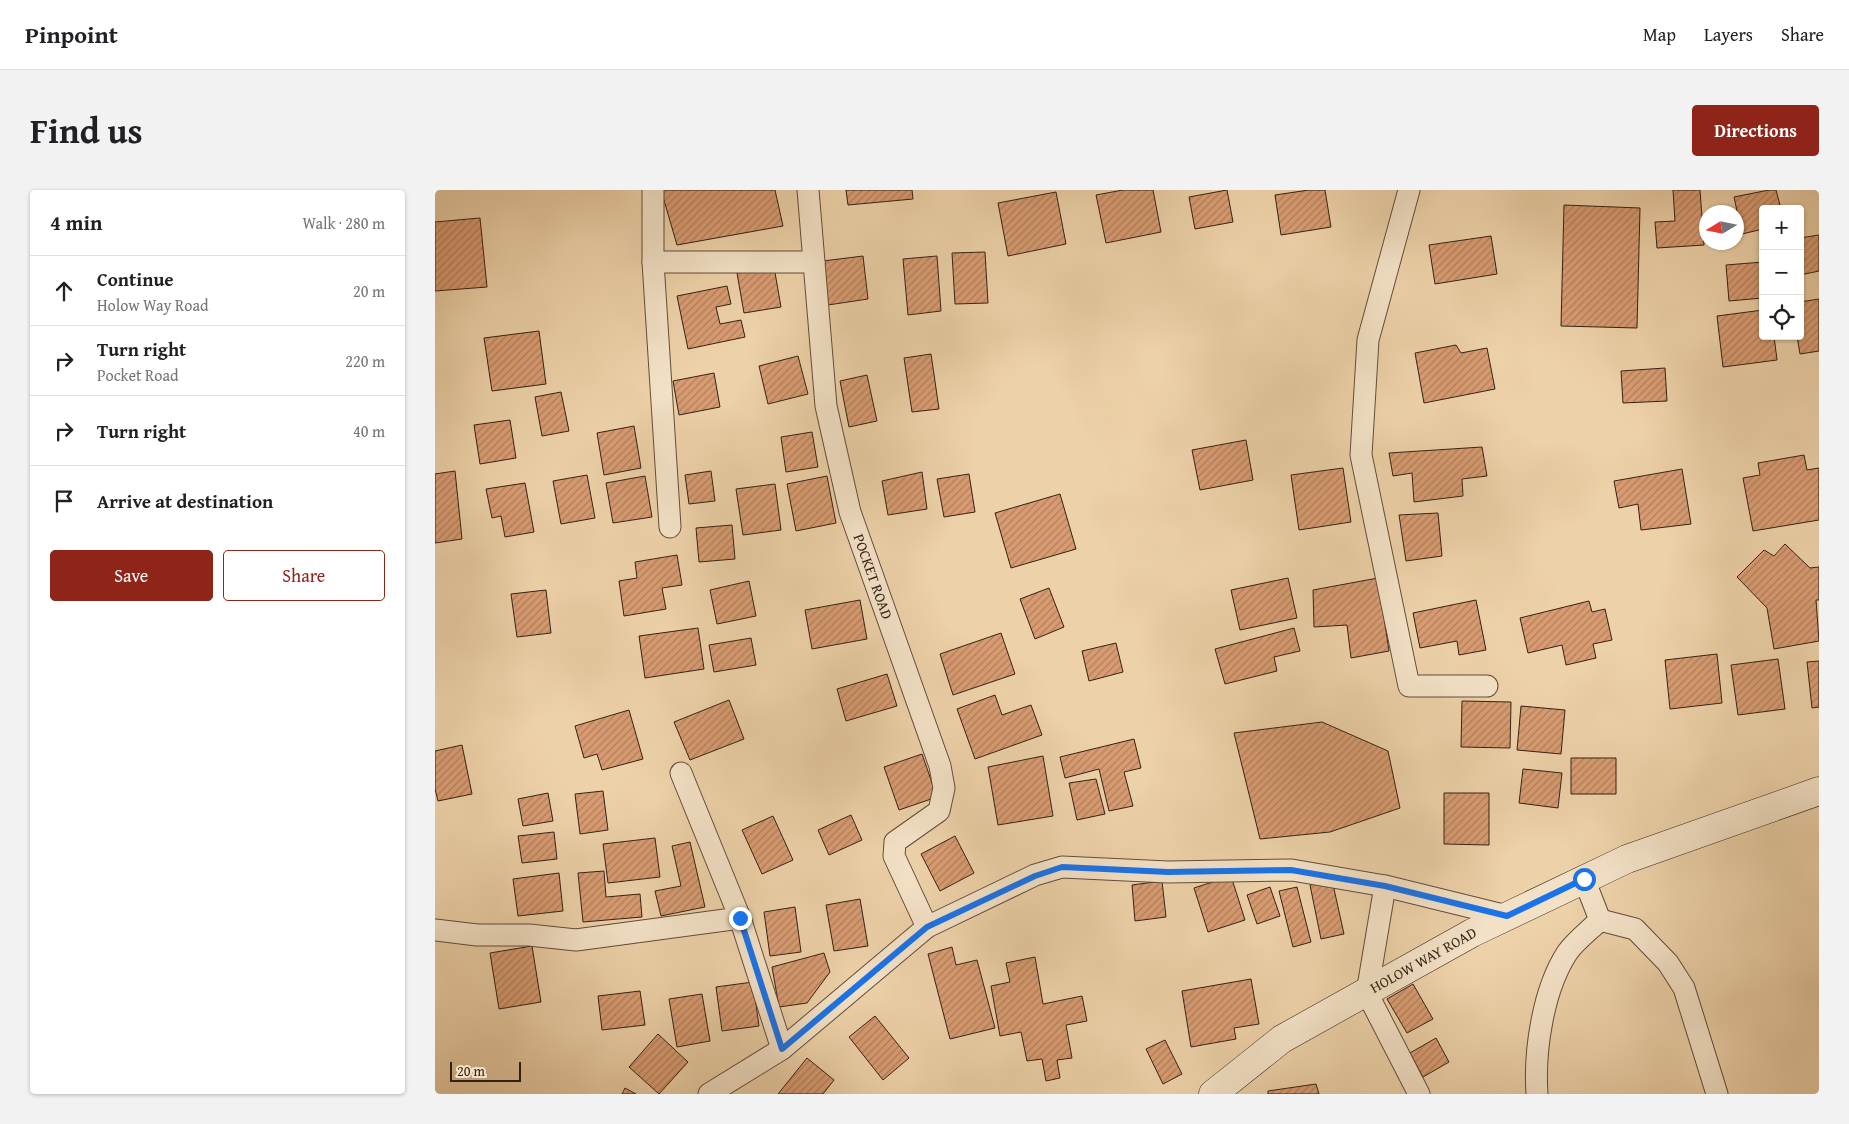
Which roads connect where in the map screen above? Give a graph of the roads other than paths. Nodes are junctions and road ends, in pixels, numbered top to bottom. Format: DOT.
graph roads {
  1 [pos="653,190"];
  2 [pos="808,190"];
  3 [pos="1409,190"];
  4 [pos="653,262"];
  5 [pos="814,262"];
  6 [pos="670,527"];
  7 [pos="1487,686"];
  8 [pos="681,773"];
  9 [pos="1819,791"];
  10 [pos="1584,879"];
  11 [pos="1385,886"];
  12 [pos="1507,916"];
  13 [pos="740,918"];
  14 [pos="1600,920"];
  15 [pos="927,927"];
  16 [pos="435,930"];
  17 [pos="1367,993"];
  18 [pos="782,1049"];
  19 [pos="709,1094"];
  20 [pos="1213,1094"];
  21 [pos="1419,1094"];
  22 [pos="1537,1094"];
  23 [pos="1717,1094"];
  1 -- 4 [label="street"];
  2 -- 5 [label="street, POCKET ROAD"];
  3 -- 7 [label="street"];
  4 -- 5 [label="street"];
  4 -- 6 [label="street"];
  5 -- 15 [label="street, POCKET ROAD"];
  8 -- 13 [label="street"];
  9 -- 10 [label="street, HOLOW WAY ROAD"];
  10 -- 12 [label="street, HOLOW WAY ROAD"];
  10 -- 14 [label="street"];
  11 -- 12 [label="street"];
  11 -- 15 [label="street"];
  11 -- 17 [label="street"];
  12 -- 17 [label="street, HOLOW WAY ROAD"];
  13 -- 16 [label="street"];
  13 -- 18 [label="street"];
  14 -- 22 [label="street"];
  14 -- 23 [label="street"];
  15 -- 18 [label="street"];
  17 -- 20 [label="street, HOLOW WAY ROAD"];
  17 -- 21 [label="street"];
  18 -- 19 [label="street"];
}
